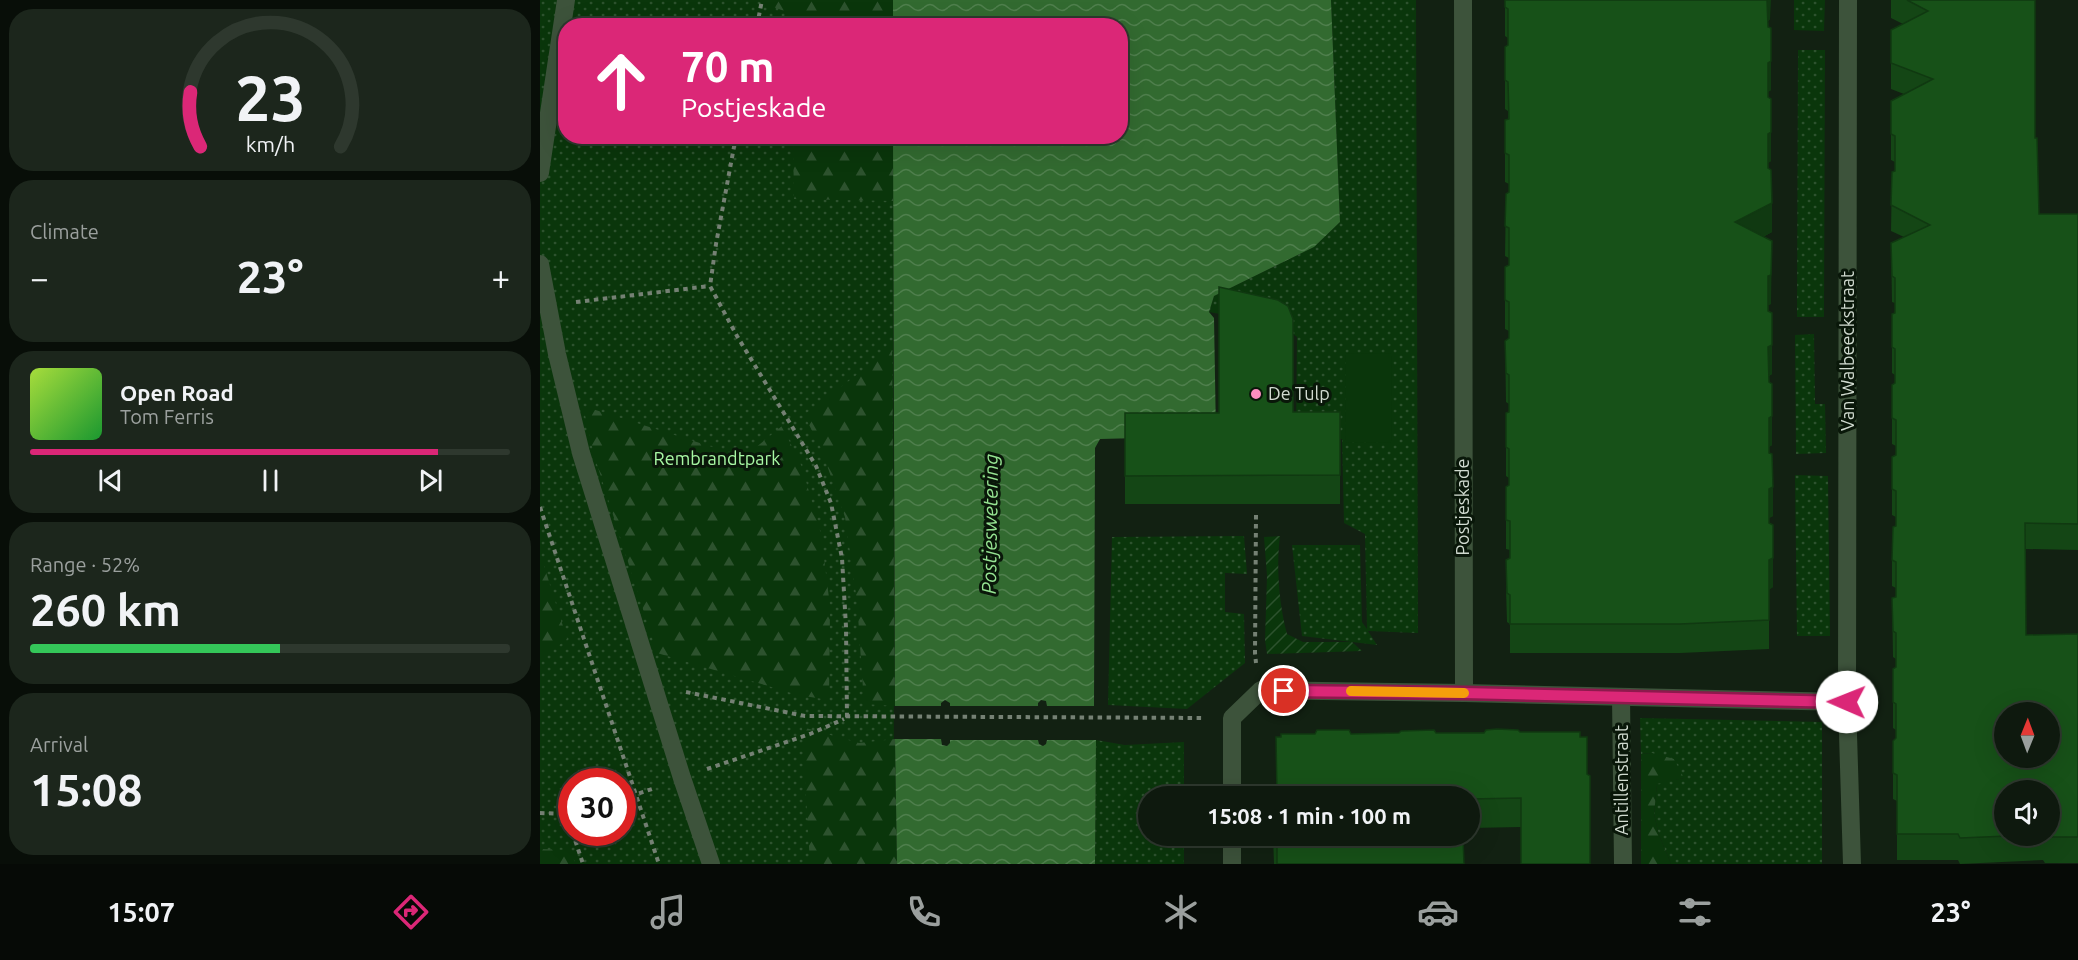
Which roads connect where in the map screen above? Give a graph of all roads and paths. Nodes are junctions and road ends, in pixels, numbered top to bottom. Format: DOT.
graph roads {
  1 [pos="566,0"];
  2 [pos="762,0"];
  3 [pos="1463,0"];
  4 [pos="1848,0"];
  5 [pos="563,18"];
  6 [pos="759,18"];
  7 [pos="558,53"];
  8 [pos="735,144"];
  9 [pos="540,173"];
  10 [pos="540,264"];
  11 [pos="710,286"];
  12 [pos="548,305"];
  13 [pos="540,507"];
  14 [pos="1256,515"];
  15 [pos="1261,690"];
  16 [pos="1464,693"];
  17 [pos="656,694"];
  18 [pos="1621,697"];
  19 [pos="1847,702"];
  20 [pos="847,718"];
  21 [pos="1232,718"];
  22 [pos="627,768"];
  23 [pos="682,778"];
  24 [pos="1232,786"];
  25 [pos="636,795"];
  26 [pos="540,813"];
  27 [pos="558,814"];
  28 [pos="577,846"];
  29 [pos="1232,846"];
  30 [pos="583,864"];
  31 [pos="659,864"];
  32 [pos="711,864"];
  33 [pos="1232,864"];
  34 [pos="1623,864"];
  35 [pos="1852,864"];
  1 -- 5 [label="street"];
  2 -- 6 [label="path"];
  3 -- 16 [label="street, Postjeskade"];
  4 -- 19 [label="street, Van Walbeeckstraat"];
  7 -- 9 [label="street"];
  8 -- 11 [label="path"];
  10 -- 12 [label="street"];
  11 -- 12 [label="path"];
  11 -- 20 [label="path"];
  12 -- 17 [label="street"];
  13 -- 22 [label="path"];
  14 -- 15 [label="path"];
  15 -- 16 [label="street"];
  15 -- 21 [label="street"];
  16 -- 18 [label="street"];
  17 -- 20 [label="path"];
  17 -- 23 [label="street"];
  18 -- 19 [label="street"];
  18 -- 34 [label="street, Antillenstraat"];
  19 -- 35 [label="street"];
  20 -- 21 [label="path"];
  20 -- 23 [label="path"];
  21 -- 24 [label="street"];
  23 -- 25 [label="path"];
  23 -- 32 [label="street"];
  25 -- 31 [label="path"];
  26 -- 27 [label="path"];
  28 -- 30 [label="path"];
  29 -- 33 [label="street"];
}
